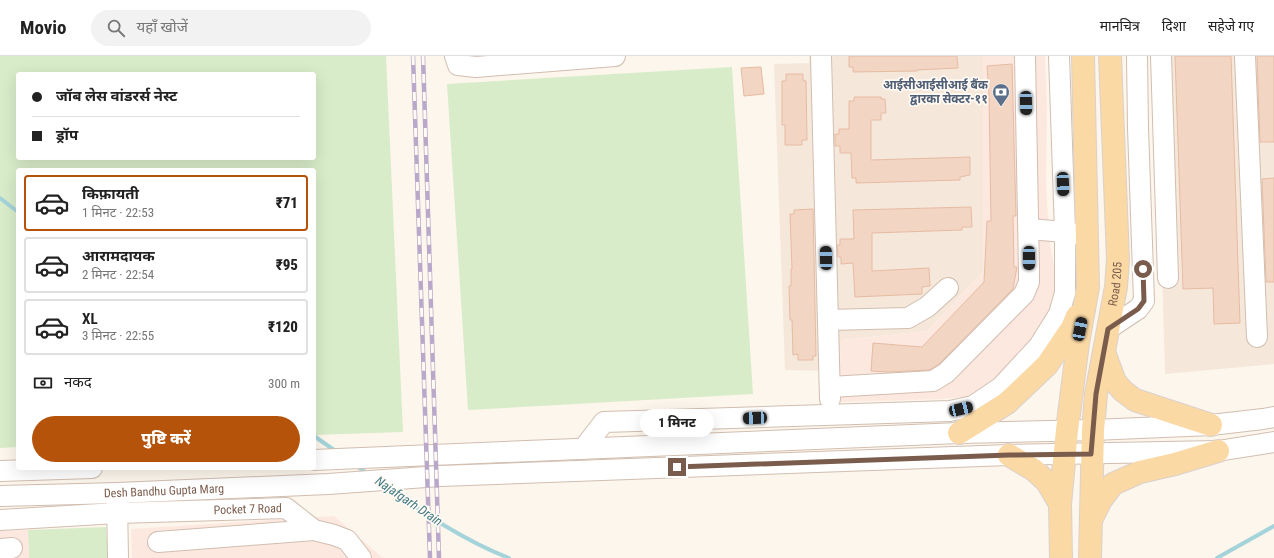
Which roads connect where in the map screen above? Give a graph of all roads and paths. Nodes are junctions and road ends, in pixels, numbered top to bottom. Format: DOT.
graph roads {
  1 [pos="455,56"];
  2 [pos="615,56"];
  3 [pos="821,56"];
  4 [pos="1025,56"];
  5 [pos="1059,56"];
  6 [pos="1083,56"];
  7 [pos="1110,56"];
  8 [pos="1137,56"];
  9 [pos="1161,56"];
  10 [pos="1245,56"];
  11 [pos="1037,230"];
  12 [pos="1065,232"];
  13 [pos="1087,236"];
  14 [pos="1168,278"];
  15 [pos="1088,287"];
  16 [pos="948,288"];
  17 [pos="828,320"];
  18 [pos="1108,329"];
  19 [pos="1257,337"];
  20 [pos="1104,351"];
  21 [pos="830,387"];
  22 [pos="830,415"];
  23 [pos="1274,417"];
  24 [pos="1211,425"];
  25 [pos="1066,430"];
  26 [pos="1092,430"];
  27 [pos="959,432"];
  28 [pos="1274,442"];
  29 [pos="583,449"];
  30 [pos="1218,451"];
  31 [pos="1091,454"];
  32 [pos="1009,455"];
  33 [pos="1065,455"];
  34 [pos="316,460"];
  35 [pos="31,470"];
  36 [pos="0,471"];
  37 [pos="180,490"];
  38 [pos="117,493"];
  39 [pos="0,496"];
  40 [pos="1060,504"];
  41 [pos="209,511"];
  42 [pos="117,513"];
  43 [pos="0,520"];
  44 [pos="1091,520"];
  45 [pos="314,530"];
  46 [pos="158,542"];
  47 [pos="118,558"];
  48 [pos="361,558"];
  49 [pos="1061,558"];
  50 [pos="1090,558"];
  1 -- 2 [label="street"];
  3 -- 17 [label="street"];
  4 -- 11 [label="street"];
  5 -- 12 [label="street"];
  6 -- 13 [label="main road"];
  7 -- 18 [label="main road, Road 205"];
  8 -- 18 [label="street"];
  9 -- 14 [label="street"];
  10 -- 19 [label="street"];
  11 -- 12 [label="street"];
  11 -- 21 [label="street"];
  12 -- 13 [label="street"];
  12 -- 22 [label="street"];
  13 -- 15 [label="main road"];
  15 -- 25 [label="main road"];
  15 -- 27 [label="main road"];
  16 -- 17 [label="street"];
  17 -- 21 [label="street"];
  18 -- 20 [label="main road, Road 205"];
  20 -- 24 [label="main road"];
  20 -- 26 [label="main road, Road 205"];
  21 -- 22 [label="street"];
  22 -- 29 [label="street"];
  23 -- 24 [label="street"];
  24 -- 26 [label="street"];
  25 -- 26 [label="street"];
  25 -- 27 [label="street"];
  25 -- 33 [label="main road"];
  26 -- 31 [label="main road, Road 205"];
  27 -- 29 [label="street"];
  28 -- 30 [label="street, Desh Bandhu Gupta Marg"];
  29 -- 34 [label="street"];
  30 -- 31 [label="street, Desh Bandhu Gupta Marg"];
  30 -- 44 [label="main road"];
  31 -- 33 [label="street, Desh Bandhu Gupta Marg"];
  31 -- 44 [label="main road, Road 205"];
  32 -- 33 [label="street, Desh Bandhu Gupta Marg"];
  32 -- 37 [label="street, Desh Bandhu Gupta Marg"];
  32 -- 40 [label="main road"];
  33 -- 40 [label="main road"];
  35 -- 36 [label="street"];
  37 -- 38 [label="street, Desh Bandhu Gupta Marg"];
  37 -- 41 [label="street"];
  38 -- 39 [label="street, Desh Bandhu Gupta Marg"];
  38 -- 42 [label="street"];
  40 -- 49 [label="main road"];
  41 -- 42 [label="street, Pocket 7 Road"];
  41 -- 45 [label="street, Pocket 7 Road"];
  42 -- 43 [label="street, Pocket 7 Road"];
  42 -- 47 [label="street"];
  44 -- 50 [label="main road, Road 205"];
  45 -- 46 [label="street"];
  45 -- 48 [label="street, Pocket 7 Road"];
}
